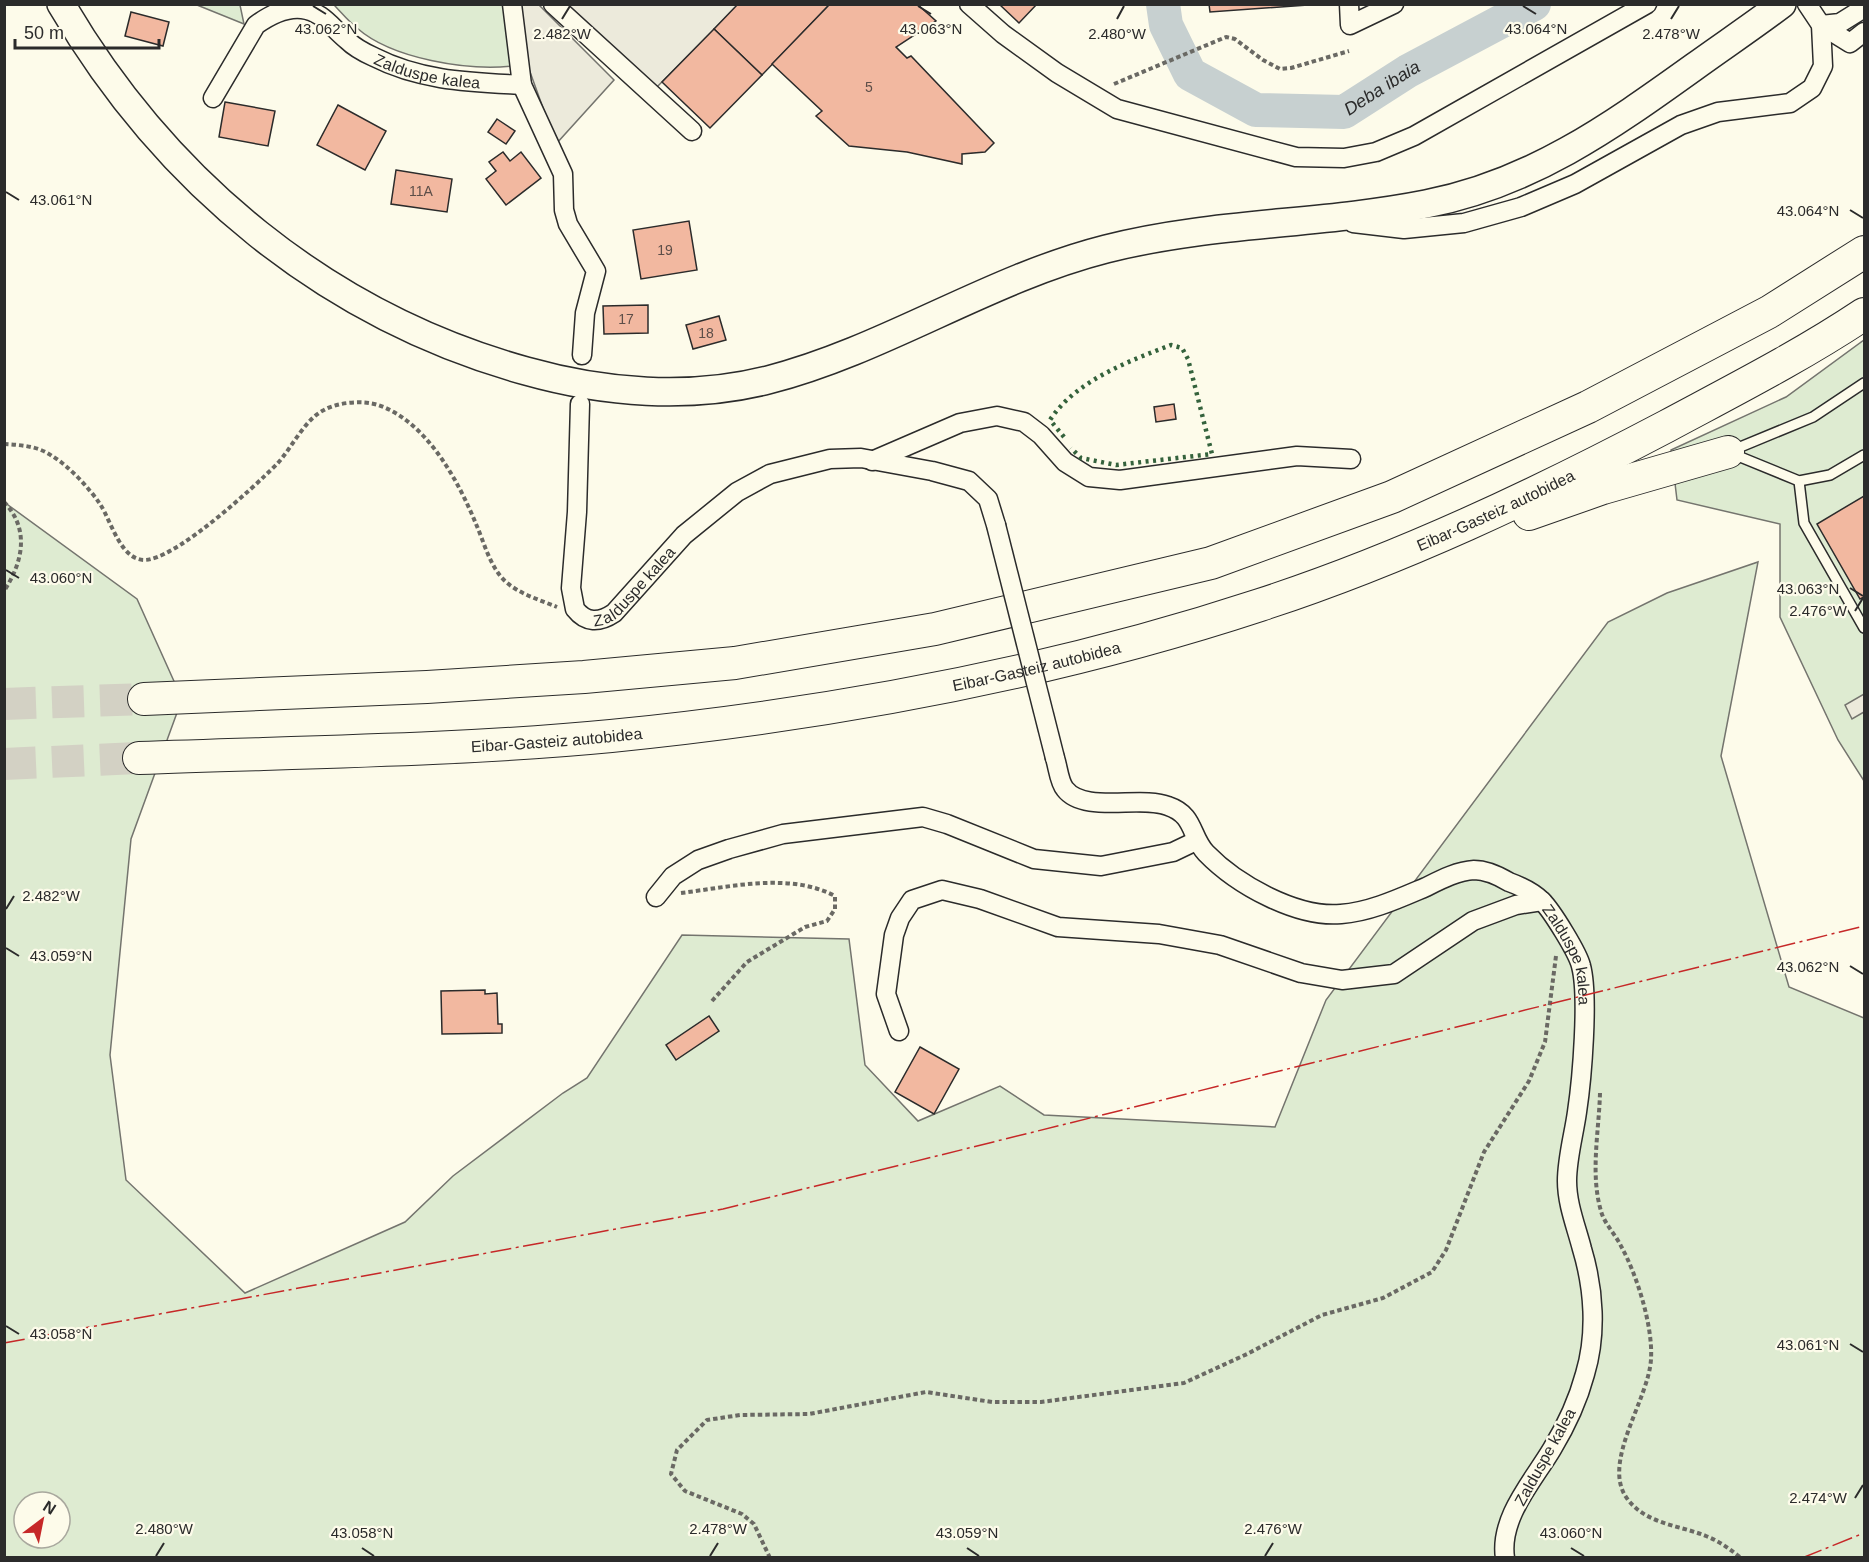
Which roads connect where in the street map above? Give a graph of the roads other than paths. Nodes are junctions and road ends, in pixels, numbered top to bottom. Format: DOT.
graph roads {
  1 [pos="61,4"];
  2 [pos="512,4"];
  3 [pos="553,4"];
  4 [pos="969,4"];
  5 [pos="1349,4"];
  6 [pos="1394,4"];
  7 [pos="1647,4"];
  8 [pos="1807,4"];
  9 [pos="1779,6"];
  10 [pos="1864,8"];
  11 [pos="1821,25"];
  12 [pos="1864,33"];
  13 [pos="522,85"];
  14 [pos="213,98"];
  15 [pos="692,131"];
  16 [pos="1315,219"];
  17 [pos="1864,252"];
  18 [pos="1864,314"];
  19 [pos="582,355"];
  20 [pos="1864,382"];
  21 [pos="580,404"];
  22 [pos="1728,452"];
  23 [pos="1864,455"];
  24 [pos="1351,459"];
  25 [pos="872,460"];
  26 [pos="1799,481"];
  27 [pos="1472,522"];
  28 [pos="1864,628"];
  29 [pos="144,699"];
  30 [pos="139,758"];
  31 [pos="1196,841"];
  32 [pos="656,897"];
  33 [pos="1542,901"];
  34 [pos="899,1031"];
  35 [pos="1505,1557"];
  1 -- 16 [label="main road"];
  2 -- 13 [label="street"];
  3 -- 15 [label="street"];
  4 -- 7 [label="street"];
  5 -- 6 [label="street"];
  8 -- 11 [label="street"];
  9 -- 16 [label="main road"];
  10 -- 11 [label="street"];
  11 -- 12 [label="street"];
  11 -- 16 [label="street"];
  13 -- 14 [label="street, Zalduspe kalea"];
  13 -- 19 [label="street"];
  17 -- 29 [label="highway"];
  18 -- 27 [label="highway, Eibar-Gasteiz autobidea"];
  20 -- 22 [label="lane"];
  21 -- 25 [label="street, Zalduspe kalea"];
  22 -- 26 [label="lane"];
  22 -- 27 [label="highway"];
  23 -- 26 [label="lane"];
  24 -- 25 [label="street"];
  25 -- 31 [label="street, Zalduspe kalea, bridge"];
  26 -- 28 [label="lane"];
  27 -- 30 [label="highway, Eibar-Gasteiz autobidea"];
  31 -- 32 [label="street"];
  31 -- 33 [label="street, Zalduspe kalea"];
  33 -- 34 [label="street"];
  33 -- 35 [label="street, Zalduspe kalea"];
}
